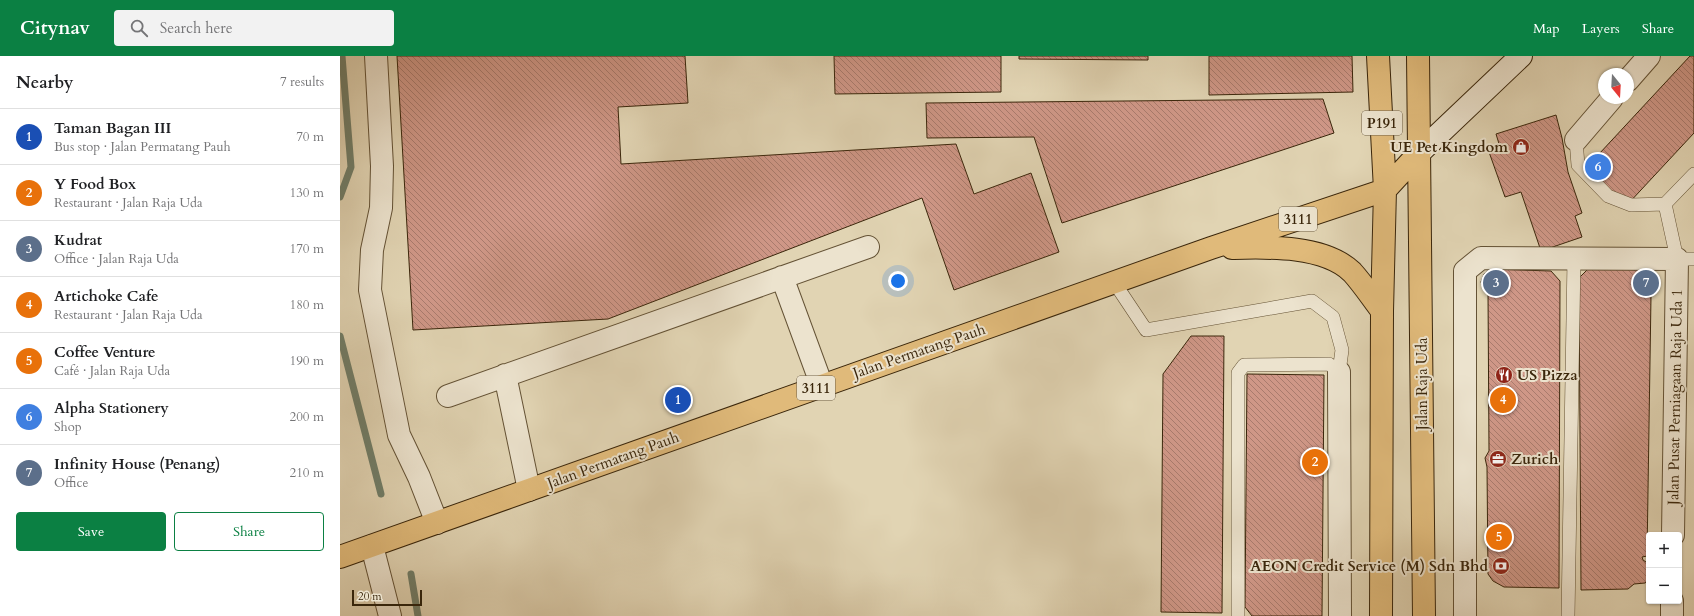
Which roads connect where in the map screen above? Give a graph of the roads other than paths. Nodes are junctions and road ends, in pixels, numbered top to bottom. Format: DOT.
graph roads {
  1 [pos="376,56"];
  2 [pos="1378,56"];
  3 [pos="1418,56"];
  4 [pos="1521,56"];
  5 [pos="1649,56"];
  6 [pos="1634,73"];
  7 [pos="1607,104"];
  8 [pos="1576,140"];
  9 [pos="1420,152"];
  10 [pos="1694,174"];
  11 [pos="1386,190"];
  12 [pos="1665,204"];
  13 [pos="868,247"];
  14 [pos="1211,248"];
  15 [pos="1574,259"];
  16 [pos="1685,259"];
  17 [pos="782,277"];
  18 [pos="1114,282"];
  19 [pos="1382,311"];
  20 [pos="1339,372"];
  21 [pos="505,375"];
  22 [pos="822,386"];
  23 [pos="448,396"];
  24 [pos="529,490"];
  25 [pos="429,525"];
  26 [pos="1673,532"];
  27 [pos="374,545"];
  28 [pos="340,557"];
  29 [pos="1672,604"];
  30 [pos="390,616"];
  31 [pos="1238,616"];
  32 [pos="1340,616"];
  33 [pos="1382,616"];
  34 [pos="1424,616"];
  35 [pos="1465,616"];
  36 [pos="1568,616"];
  37 [pos="1672,616"];
  1 -- 25 [label="street"];
  2 -- 11 [label="main road, P191"];
  3 -- 9 [label="main road, P191"];
  4 -- 9 [label="street"];
  5 -- 6 [label="street"];
  7 -- 8 [label="street"];
  8 -- 12 [label="lane"];
  9 -- 11 [label="main road, 3111"];
  9 -- 34 [label="main road, Jalan Raja Uda"];
  10 -- 12 [label="lane"];
  11 -- 14 [label="main road, Jalan Permatang Pauh / 3111"];
  11 -- 19 [label="main road"];
  12 -- 16 [label="lane"];
  13 -- 17 [label="street"];
  14 -- 18 [label="main road, Jalan Permatang Pauh / 3111"];
  14 -- 19 [label="main road"];
  15 -- 16 [label="street"];
  15 -- 35 [label="street"];
  15 -- 36 [label="lane"];
  16 -- 26 [label="street, Jalan Pusat Perniagaan Raja Uda 1"];
  17 -- 21 [label="street"];
  17 -- 22 [label="street"];
  18 -- 20 [label="lane"];
  18 -- 22 [label="main road, Jalan Permatang Pauh / 3111"];
  19 -- 33 [label="main road"];
  20 -- 31 [label="lane"];
  20 -- 32 [label="street"];
  21 -- 23 [label="street"];
  21 -- 24 [label="street"];
  22 -- 24 [label="main road, Jalan Permatang Pauh / 3111"];
  24 -- 25 [label="main road, Jalan Permatang Pauh / 3111"];
  25 -- 27 [label="main road, Jalan Permatang Pauh / 3111"];
  27 -- 28 [label="main road, Jalan Permatang Pauh / 3111"];
  27 -- 30 [label="street"];
  29 -- 37 [label="street"];
}
